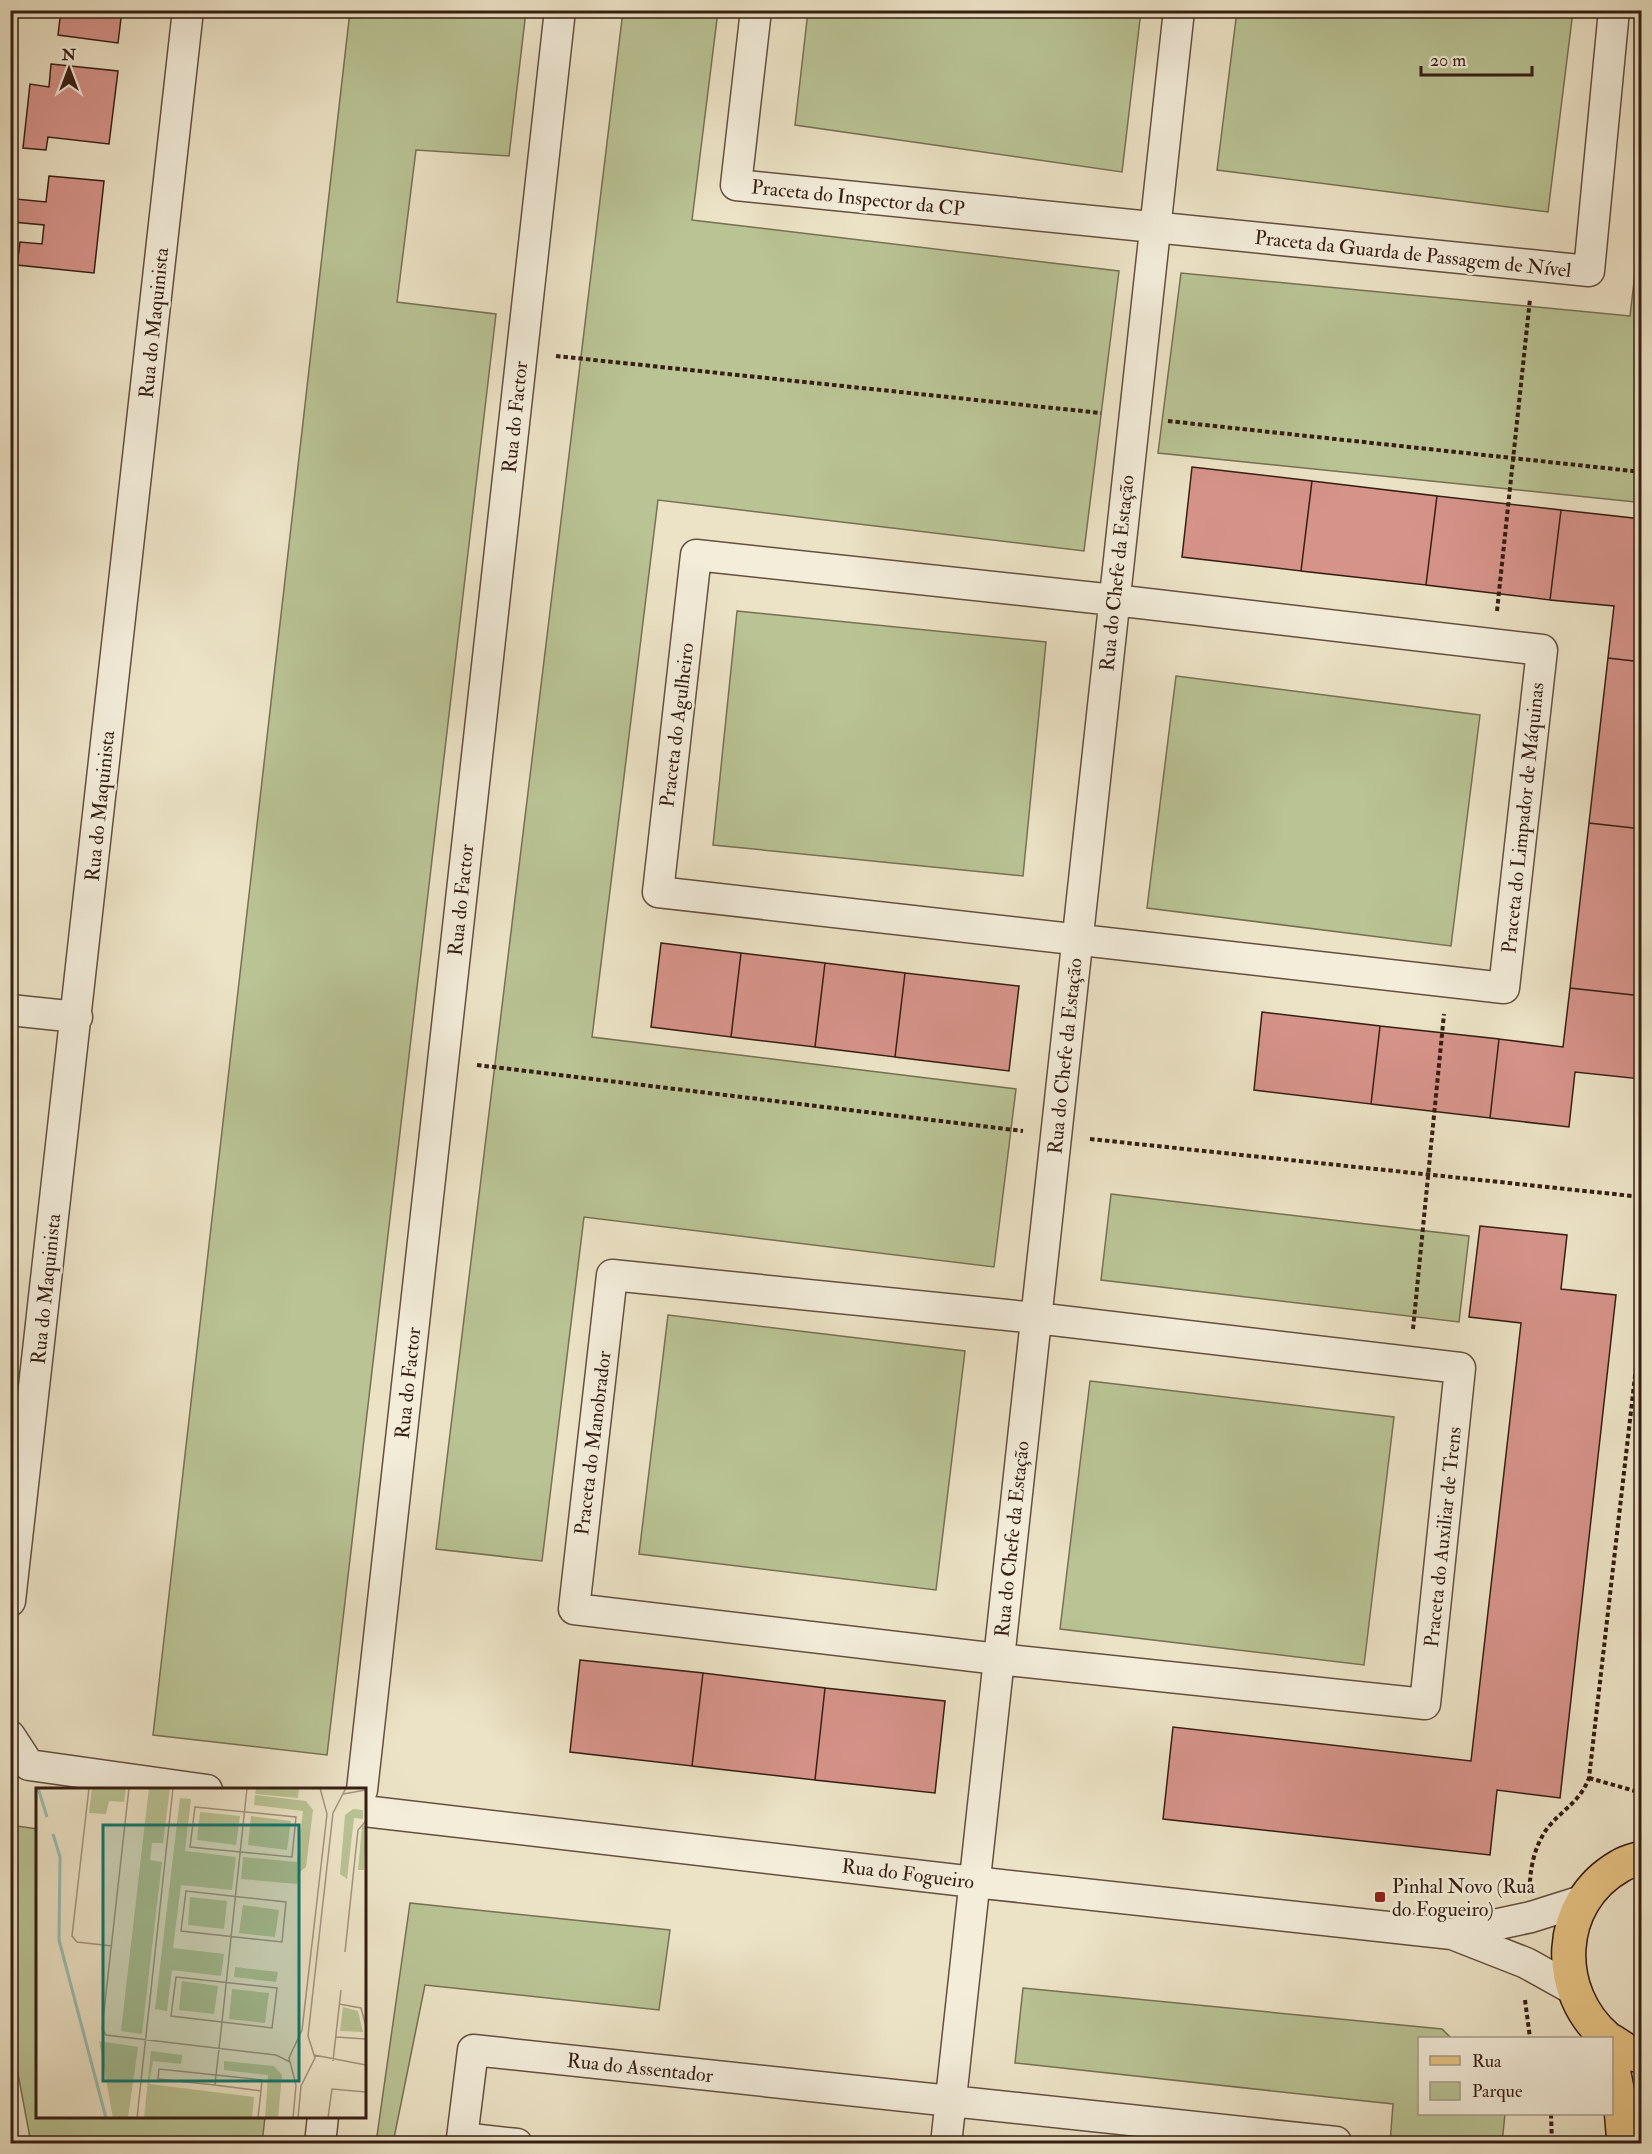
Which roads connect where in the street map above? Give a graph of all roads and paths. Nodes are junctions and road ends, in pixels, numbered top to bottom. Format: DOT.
graph roads {
  1 [pos="188,10"];
  2 [pos="560,10"];
  3 [pos="756,10"];
  4 [pos="1179,10"];
  5 [pos="1614,10"];
  6 [pos="1155,229"];
  7 [pos="1533,266"];
  8 [pos="522,352"];
  9 [pos="1135,417"];
  10 [pos="1513,458"];
  11 [pos="1641,472"];
  12 [pos="1114,600"];
  13 [pos="1494,645"];
  14 [pos="1078,938"];
  15 [pos="1448,981"];
  16 [pos="10,1010"];
  17 [pos="77,1017"];
  18 [pos="444,1061"];
  19 [pos="1056,1135"];
  20 [pos="1428,1176"];
  21 [pos="1641,1197"];
  22 [pos="1641,1315"];
  23 [pos="1036,1318"];
  24 [pos="1410,1362"];
  25 [pos="10,1601"];
  26 [pos="999,1659"];
  27 [pos="10,1736"];
  28 [pos="1589,1778"];
  29 [pos="193,1788"];
  30 [pos="362,1788"];
  31 [pos="1641,1793"];
  32 [pos="366,1811"];
  33 [pos="1641,1830"];
  34 [pos="1631,1862"];
  35 [pos="974,1882"];
  36 [pos="1585,1900"];
  37 [pos="1531,1917"];
  38 [pos="1452,1934"];
  39 [pos="1526,1963"];
  40 [pos="1573,1989"];
  41 [pos="1530,2037"];
  42 [pos="1603,2037"];
  43 [pos="1613,2046"];
  44 [pos="1641,2056"];
  45 [pos="1613,2069"];
  46 [pos="950,2102"];
  47 [pos="1551,2115"];
  48 [pos="323,2118"];
  49 [pos="320,2144"];
  50 [pos="517,2144"];
  51 [pos="946,2144"];
  52 [pos="1336,2144"];
  53 [pos="1552,2144"];
  54 [pos="1624,2144"];
  1 -- 17 [label="street, Rua do Maquinista"];
  2 -- 8 [label="street, Rua do Factor"];
  3 -- 6 [label="street, Praceta do Inspector da CP"];
  4 -- 6 [label="street, Rua do Chefe da Estação"];
  5 -- 7 [label="street, Praceta da Guarda de Passagem de Nível"];
  6 -- 7 [label="street, Praceta da Guarda de Passagem de Nível"];
  6 -- 9 [label="street, Rua do Chefe da Estação"];
  7 -- 10 [label="path"];
  8 -- 9 [label="path"];
  8 -- 18 [label="street, Rua do Factor"];
  9 -- 10 [label="path"];
  9 -- 12 [label="street, Rua do Chefe da Estação"];
  10 -- 11 [label="path"];
  10 -- 13 [label="path"];
  12 -- 13 [label="street, Praceta do Limpador de Máquinas"];
  12 -- 14 [label="street, Rua do Chefe da Estação"];
  12 -- 14 [label="street, Praceta do Agulheiro"];
  13 -- 15 [label="street, Praceta do Limpador de Máquinas"];
  14 -- 15 [label="street, Praceta do Limpador de Máquinas"];
  14 -- 19 [label="street, Rua do Chefe da Estação"];
  15 -- 20 [label="path"];
  16 -- 17 [label="street"];
  17 -- 25 [label="street, Rua do Maquinista"];
  18 -- 19 [label="path"];
  18 -- 30 [label="street, Rua do Factor"];
  19 -- 20 [label="path"];
  19 -- 23 [label="street, Rua do Chefe da Estação"];
  20 -- 21 [label="path"];
  20 -- 24 [label="path"];
  22 -- 28 [label="path"];
  23 -- 24 [label="street, Praceta do Auxiliar de Trens"];
  23 -- 26 [label="street, Rua do Chefe da Estação"];
  23 -- 26 [label="street, Praceta do Manobrador"];
  24 -- 26 [label="street, Praceta do Auxiliar de Trens"];
  26 -- 35 [label="street, Rua do Chefe da Estação"];
  27 -- 29 [label="street"];
  28 -- 31 [label="path"];
  28 -- 37 [label="path"];
  32 -- 35 [label="street, Rua do Fogueiro"];
  33 -- 34 [label="main road"];
  34 -- 36 [label="main road"];
  35 -- 38 [label="street, Rua do Fogueiro"];
  35 -- 46 [label="street, Rua do Chefe da Estação"];
  36 -- 37 [label="street"];
  36 -- 40 [label="main road"];
  37 -- 38 [label="street"];
  38 -- 39 [label="street"];
  39 -- 40 [label="street"];
  39 -- 41 [label="path"];
  40 -- 42 [label="main road"];
  43 -- 44 [label="main road"];
  45 -- 54 [label="main road"];
  46 -- 50 [label="street, Rua do Assentador"];
  46 -- 51 [label="street"];
  46 -- 52 [label="street, Rua do Assentador"];
  47 -- 53 [label="path"];
  48 -- 49 [label="street"];
}
